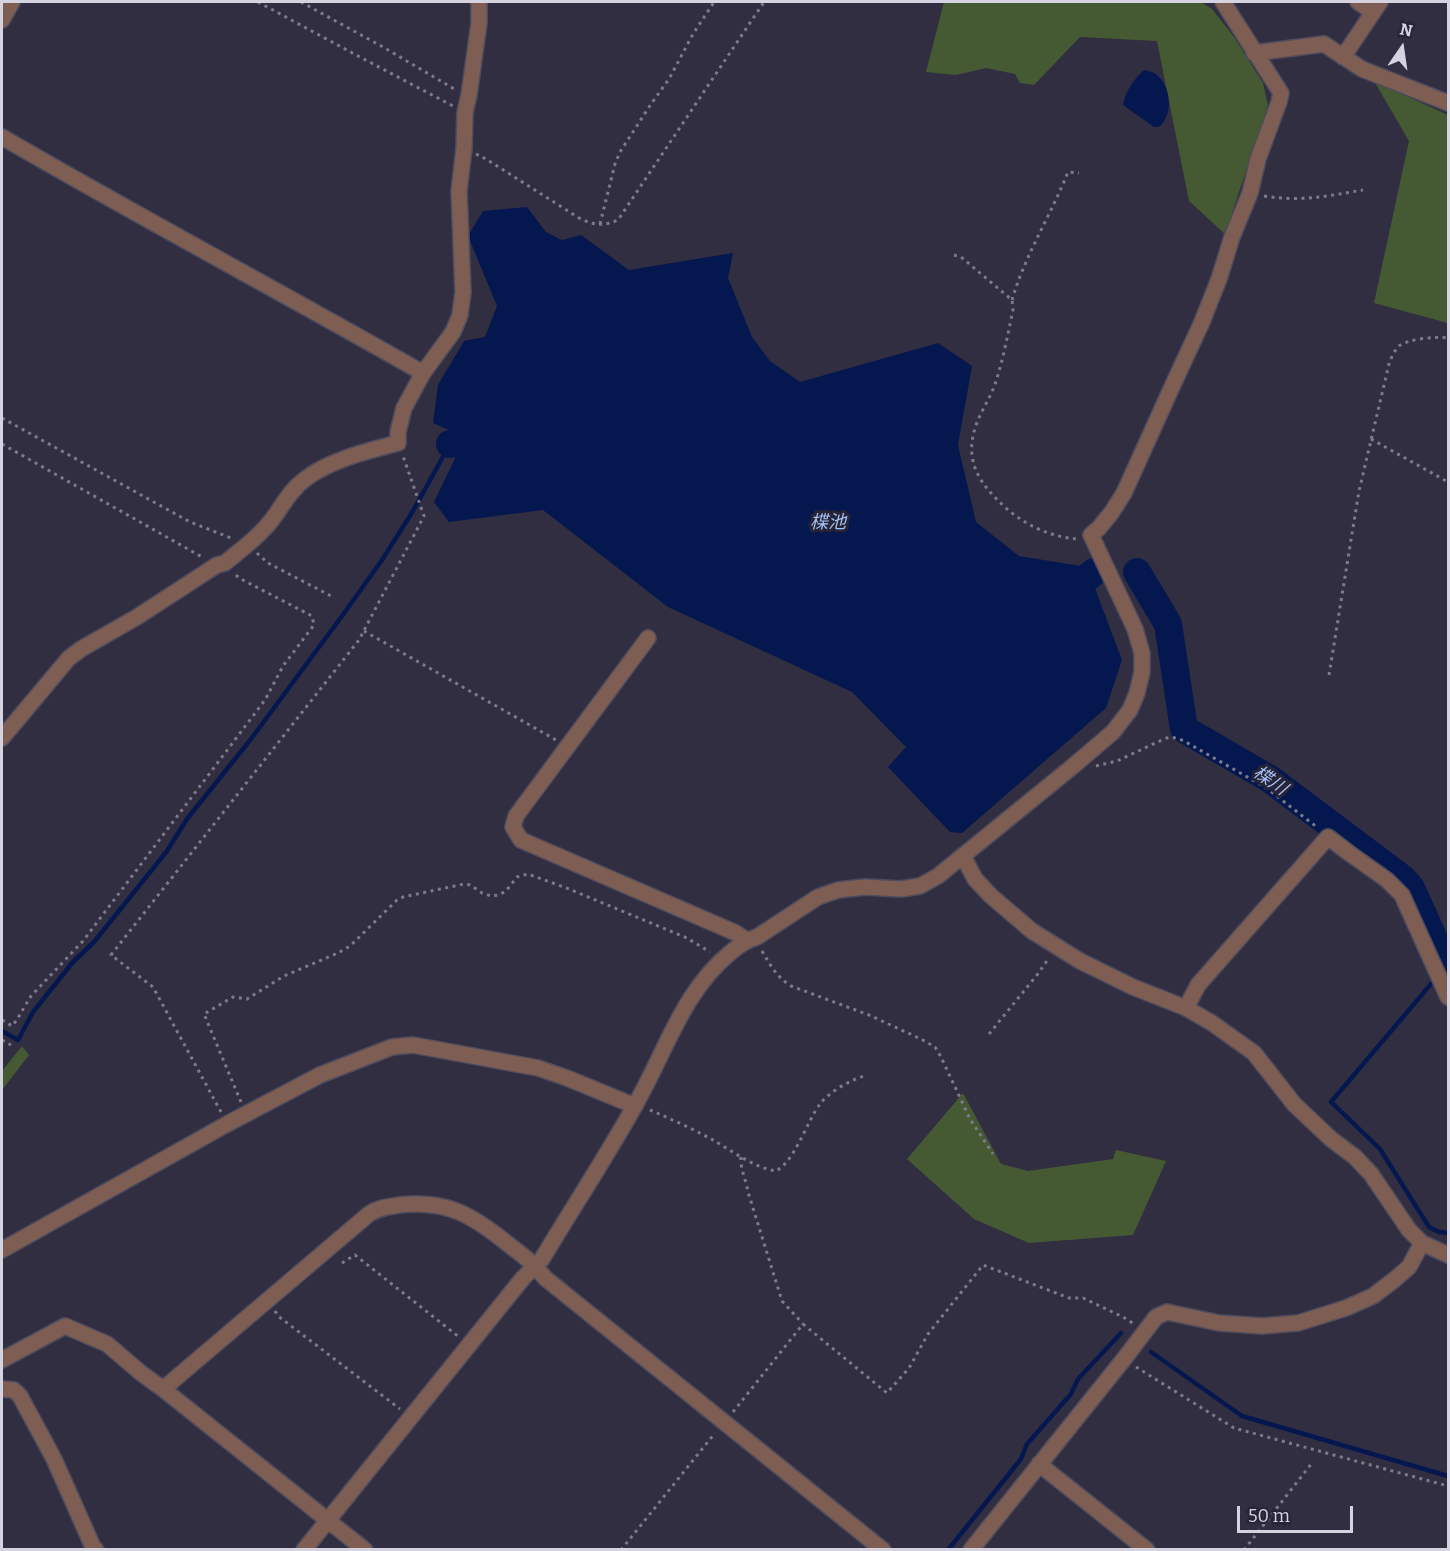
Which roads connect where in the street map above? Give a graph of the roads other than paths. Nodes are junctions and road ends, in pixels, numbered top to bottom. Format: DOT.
graph roads {
  1 [pos="12,2"];
  2 [pos="479,2"];
  3 [pos="1222,2"];
  4 [pos="1358,2"];
  5 [pos="1376,7"];
  6 [pos="2,20"];
  7 [pos="1254,53"];
  8 [pos="1343,57"];
  9 [pos="1449,103"];
  10 [pos="2,137"];
  11 [pos="423,373"];
  12 [pos="648,638"];
  13 [pos="2,738"];
  14 [pos="963,856"];
  15 [pos="750,939"];
  16 [pos="1442,983"];
  17 [pos="1186,1008"];
  18 [pos="635,1106"];
  19 [pos="1422,1243"];
  20 [pos="2,1250"];
  21 [pos="1449,1255"];
  22 [pos="536,1265"];
  23 [pos="2,1360"];
  24 [pos="2,1389"];
  25 [pos="163,1389"];
  26 [pos="1040,1464"];
  27 [pos="328,1520"];
  28 [pos="96,1550"];
  29 [pos="304,1550"];
  30 [pos="365,1550"];
  31 [pos="883,1550"];
  32 [pos="971,1550"];
  33 [pos="1147,1550"];
  1 -- 6 [label="street"];
  2 -- 11 [label="street"];
  3 -- 7 [label="street"];
  4 -- 5 [label="street"];
  5 -- 8 [label="street"];
  7 -- 8 [label="street"];
  7 -- 14 [label="street"];
  8 -- 9 [label="street"];
  10 -- 11 [label="street"];
  11 -- 13 [label="street"];
  12 -- 15 [label="street"];
  14 -- 15 [label="street"];
  14 -- 17 [label="street"];
  15 -- 18 [label="street"];
  16 -- 17 [label="street"];
  17 -- 19 [label="street"];
  18 -- 20 [label="street"];
  18 -- 22 [label="street"];
  19 -- 21 [label="street"];
  19 -- 26 [label="street"];
  22 -- 25 [label="street"];
  22 -- 27 [label="street"];
  22 -- 31 [label="street"];
  23 -- 25 [label="street"];
  24 -- 28 [label="street"];
  25 -- 27 [label="street"];
  26 -- 32 [label="street"];
  26 -- 33 [label="street"];
  27 -- 29 [label="street"];
  27 -- 30 [label="street"];
}
